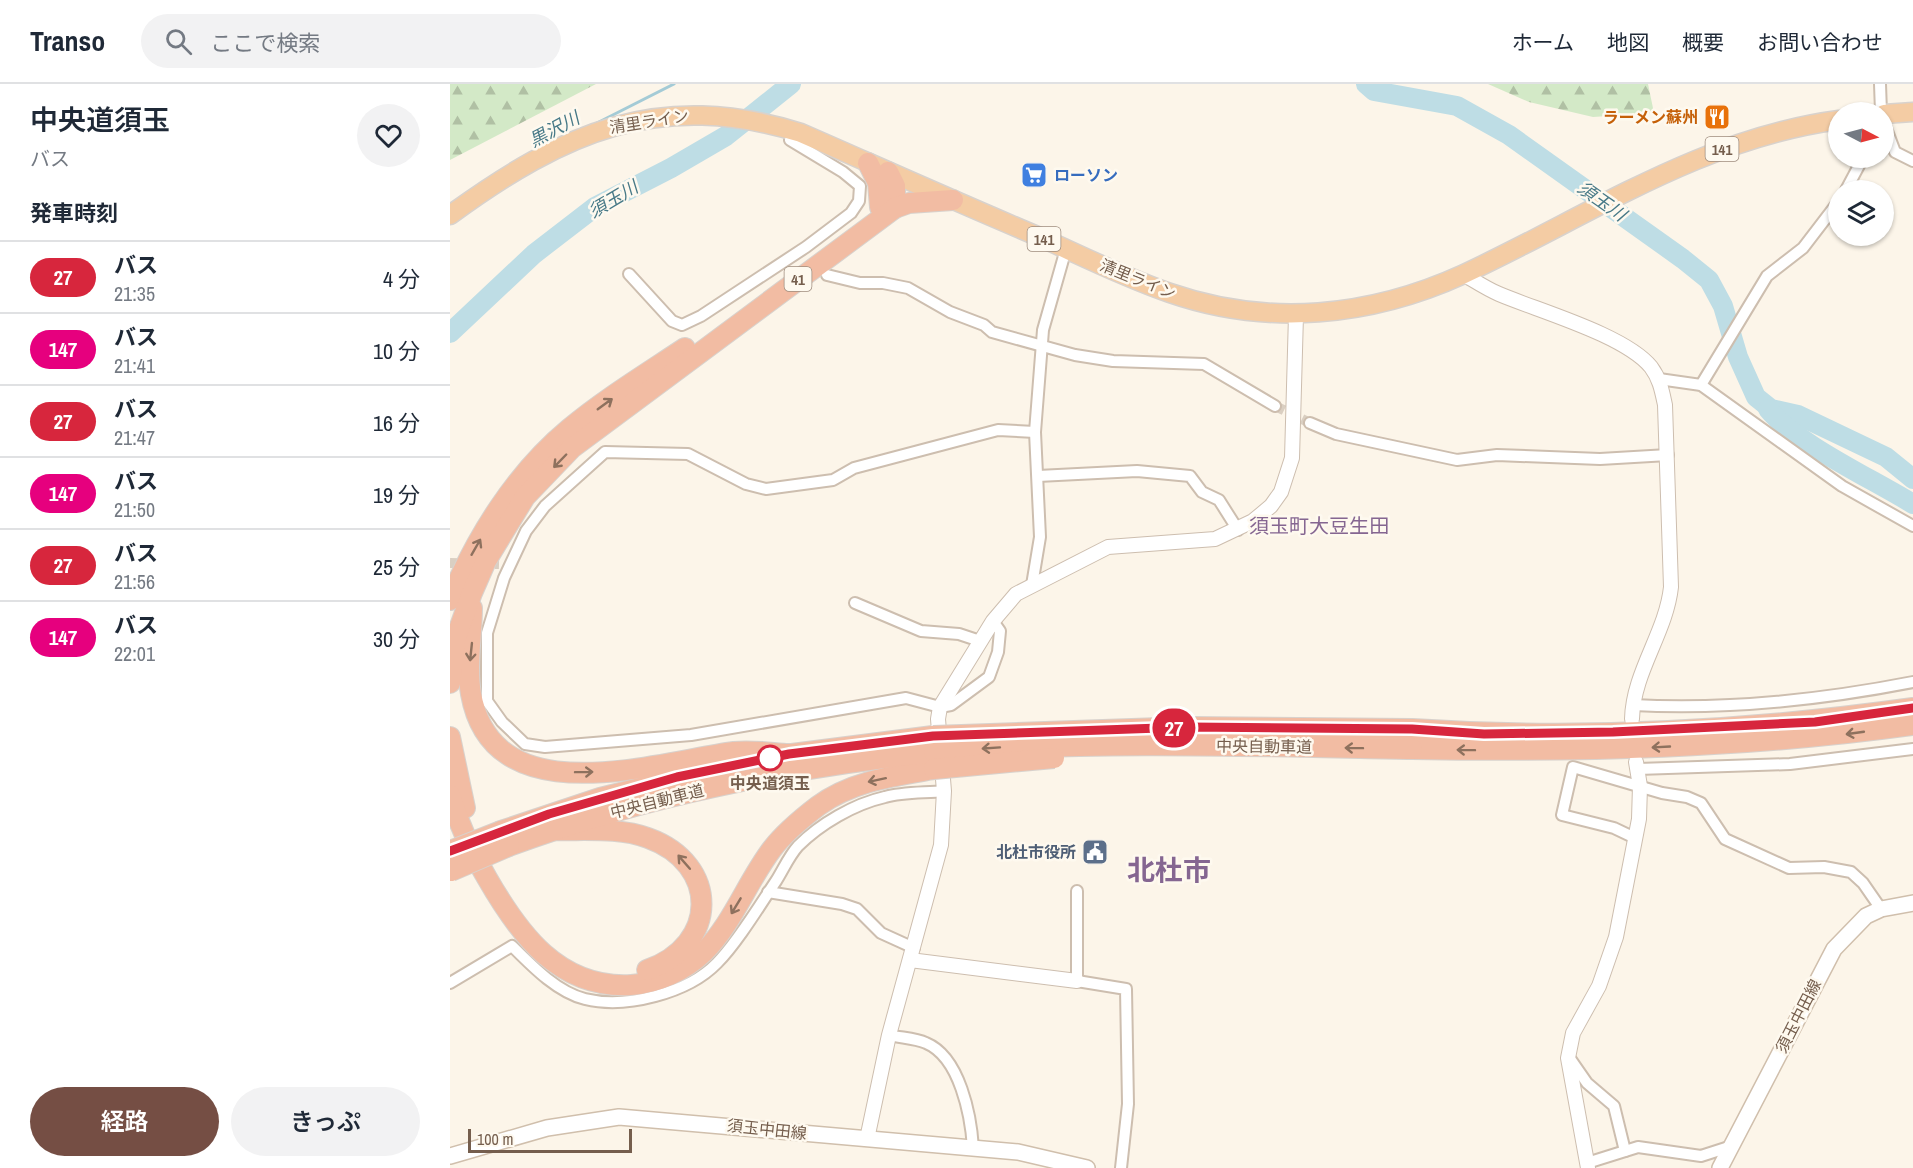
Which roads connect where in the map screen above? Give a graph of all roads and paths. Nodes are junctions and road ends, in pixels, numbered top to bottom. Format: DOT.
graph roads {
  1 [pos="1880,84"];
  2 [pos="1882,102"];
  3 [pos="1913,112"];
  4 [pos="1894,113"];
  5 [pos="1828,122"];
  6 [pos="796,136"];
  7 [pos="1894,149"];
  8 [pos="1913,161"];
  9 [pos="868,163"];
  10 [pos="888,172"];
  11 [pos="928,190"];
  12 [pos="953,200"];
  13 [pos="890,204"];
  14 [pos="450,215"];
  15 [pos="1828,215"];
  16 [pos="1066,249"];
  17 [pos="629,274"];
  18 [pos="1463,274"];
  19 [pos="827,275"];
  20 [pos="1296,315"];
  21 [pos="1042,345"];
  22 [pos="651,379"];
  23 [pos="1659,379"];
  24 [pos="1701,385"];
  25 [pos="1275,406"];
  26 [pos="1310,423"];
  27 [pos="1035,432"];
  28 [pos="1668,455"];
  29 [pos="1038,476"];
  30 [pos="1913,526"];
  31 [pos="1238,530"];
  32 [pos="1032,585"];
  33 [pos="471,593"];
  34 [pos="450,600"];
  35 [pos="855,603"];
  36 [pos="993,621"];
  37 [pos="980,641"];
  38 [pos="1913,682"];
  39 [pos="450,683"];
  40 [pos="940,707"];
  41 [pos="1913,708"];
  42 [pos="1632,712"];
  43 [pos="1913,724"];
  44 [pos="450,737"];
  45 [pos="1412,739"];
  46 [pos="1913,748"];
  47 [pos="934,752"];
  48 [pos="789,754"];
  49 [pos="1637,766"];
  50 [pos="1640,786"];
  51 [pos="944,791"];
  52 [pos="450,795"];
  53 [pos="552,830"];
  54 [pos="505,838"];
  55 [pos="1635,838"];
  56 [pos="450,851"];
  57 [pos="450,871"];
  58 [pos="1077,891"];
  59 [pos="768,892"];
  60 [pos="1913,903"];
  61 [pos="1881,909"];
  62 [pos="912,954"];
  63 [pos="1077,981"];
  64 [pos="450,983"];
  65 [pos="889,1035"];
  66 [pos="1569,1055"];
  67 [pos="867,1139"];
  68 [pos="1732,1146"];
  69 [pos="974,1148"];
  70 [pos="1625,1151"];
  71 [pos="450,1156"];
  72 [pos="1587,1165"];
  73 [pos="1084,1168"];
  74 [pos="1121,1168"];
  75 [pos="1720,1168"];
  1 -- 2 [label="street"];
  3 -- 4 [label="highway"];
  5 -- 18 [label="highway, 清里ライン / 141"];
  6 -- 9 [label="highway, 清里ライン / 141"];
  6 -- 14 [label="highway, 清里ライン / 141"];
  6 -- 17 [label="street"];
  7 -- 8 [label="street"];
  9 -- 10 [label="highway, 清里ライン / 141"];
  9 -- 13 [label="highway"];
  10 -- 11 [label="highway, 清里ライン / 141"];
  10 -- 13 [label="highway"];
  11 -- 12 [label="highway, 清里ライン / 141"];
  11 -- 13 [label="highway, 41"];
  12 -- 13 [label="highway, 41"];
  12 -- 16 [label="highway, 清里ライン / 141"];
  13 -- 22 [label="highway, 41"];
  15 -- 24 [label="street"];
  16 -- 20 [label="highway, 清里ライン / 141"];
  16 -- 21 [label="street"];
  18 -- 20 [label="highway, 清里ライン / 141"];
  18 -- 23 [label="street"];
  19 -- 21 [label="street"];
  20 -- 31 [label="street"];
  21 -- 25 [label="street"];
  21 -- 27 [label="street"];
  22 -- 33 [label="highway, one-way"];
  34 -- 22 [label="highway, one-way"];
  23 -- 24 [label="street"];
  23 -- 28 [label="street"];
  24 -- 30 [label="street"];
  26 -- 28 [label="street"];
  27 -- 29 [label="street"];
  27 -- 40 [label="street"];
  28 -- 42 [label="street"];
  29 -- 31 [label="street"];
  29 -- 32 [label="street"];
  31 -- 32 [label="street"];
  32 -- 36 [label="street"];
  33 -- 39 [label="highway"];
  33 -- 48 [label="highway, one-way"];
  35 -- 37 [label="street"];
  36 -- 37 [label="street"];
  36 -- 40 [label="street"];
  37 -- 40 [label="street"];
  38 -- 42 [label="street"];
  40 -- 51 [label="street"];
  41 -- 45 [label="highway, 中央自動車道"];
  43 -- 45 [label="highway, 中央自動車道, one-way"];
  44 -- 53 [label="highway, one-way"];
  45 -- 47 [label="highway, 中央自動車道, one-way, bridge"];
  45 -- 47 [label="highway, 中央自動車道, bridge"];
  46 -- 49 [label="street"];
  47 -- 48 [label="highway, 中央自動車道"];
  47 -- 52 [label="highway, one-way"];
  47 -- 53 [label="highway, 中央自動車道"];
  48 -- 54 [label="highway, 中央自動車道"];
  49 -- 50 [label="street"];
  50 -- 55 [label="street"];
  50 -- 55 [label="street"];
  50 -- 61 [label="street"];
  51 -- 59 [label="street"];
  51 -- 62 [label="street"];
  53 -- 54 [label="highway, 中央自動車道"];
  54 -- 56 [label="highway, 中央自動車道, bridge"];
  54 -- 57 [label="highway, 中央自動車道, bridge"];
  55 -- 66 [label="street"];
  58 -- 63 [label="street"];
  59 -- 62 [label="street"];
  59 -- 64 [label="street"];
  60 -- 61 [label="main road, 須玉中田線"];
  61 -- 68 [label="main road, 須玉中田線"];
  62 -- 63 [label="street"];
  62 -- 65 [label="street"];
  63 -- 74 [label="street"];
  65 -- 67 [label="street"];
  65 -- 69 [label="street"];
  66 -- 70 [label="street"];
  66 -- 72 [label="street"];
  67 -- 69 [label="main road, 須玉中田線"];
  67 -- 71 [label="main road, 須玉中田線"];
  68 -- 70 [label="street"];
  68 -- 75 [label="main road, 須玉中田線"];
  69 -- 73 [label="main road, 須玉中田線"];
  70 -- 72 [label="street"];
}
